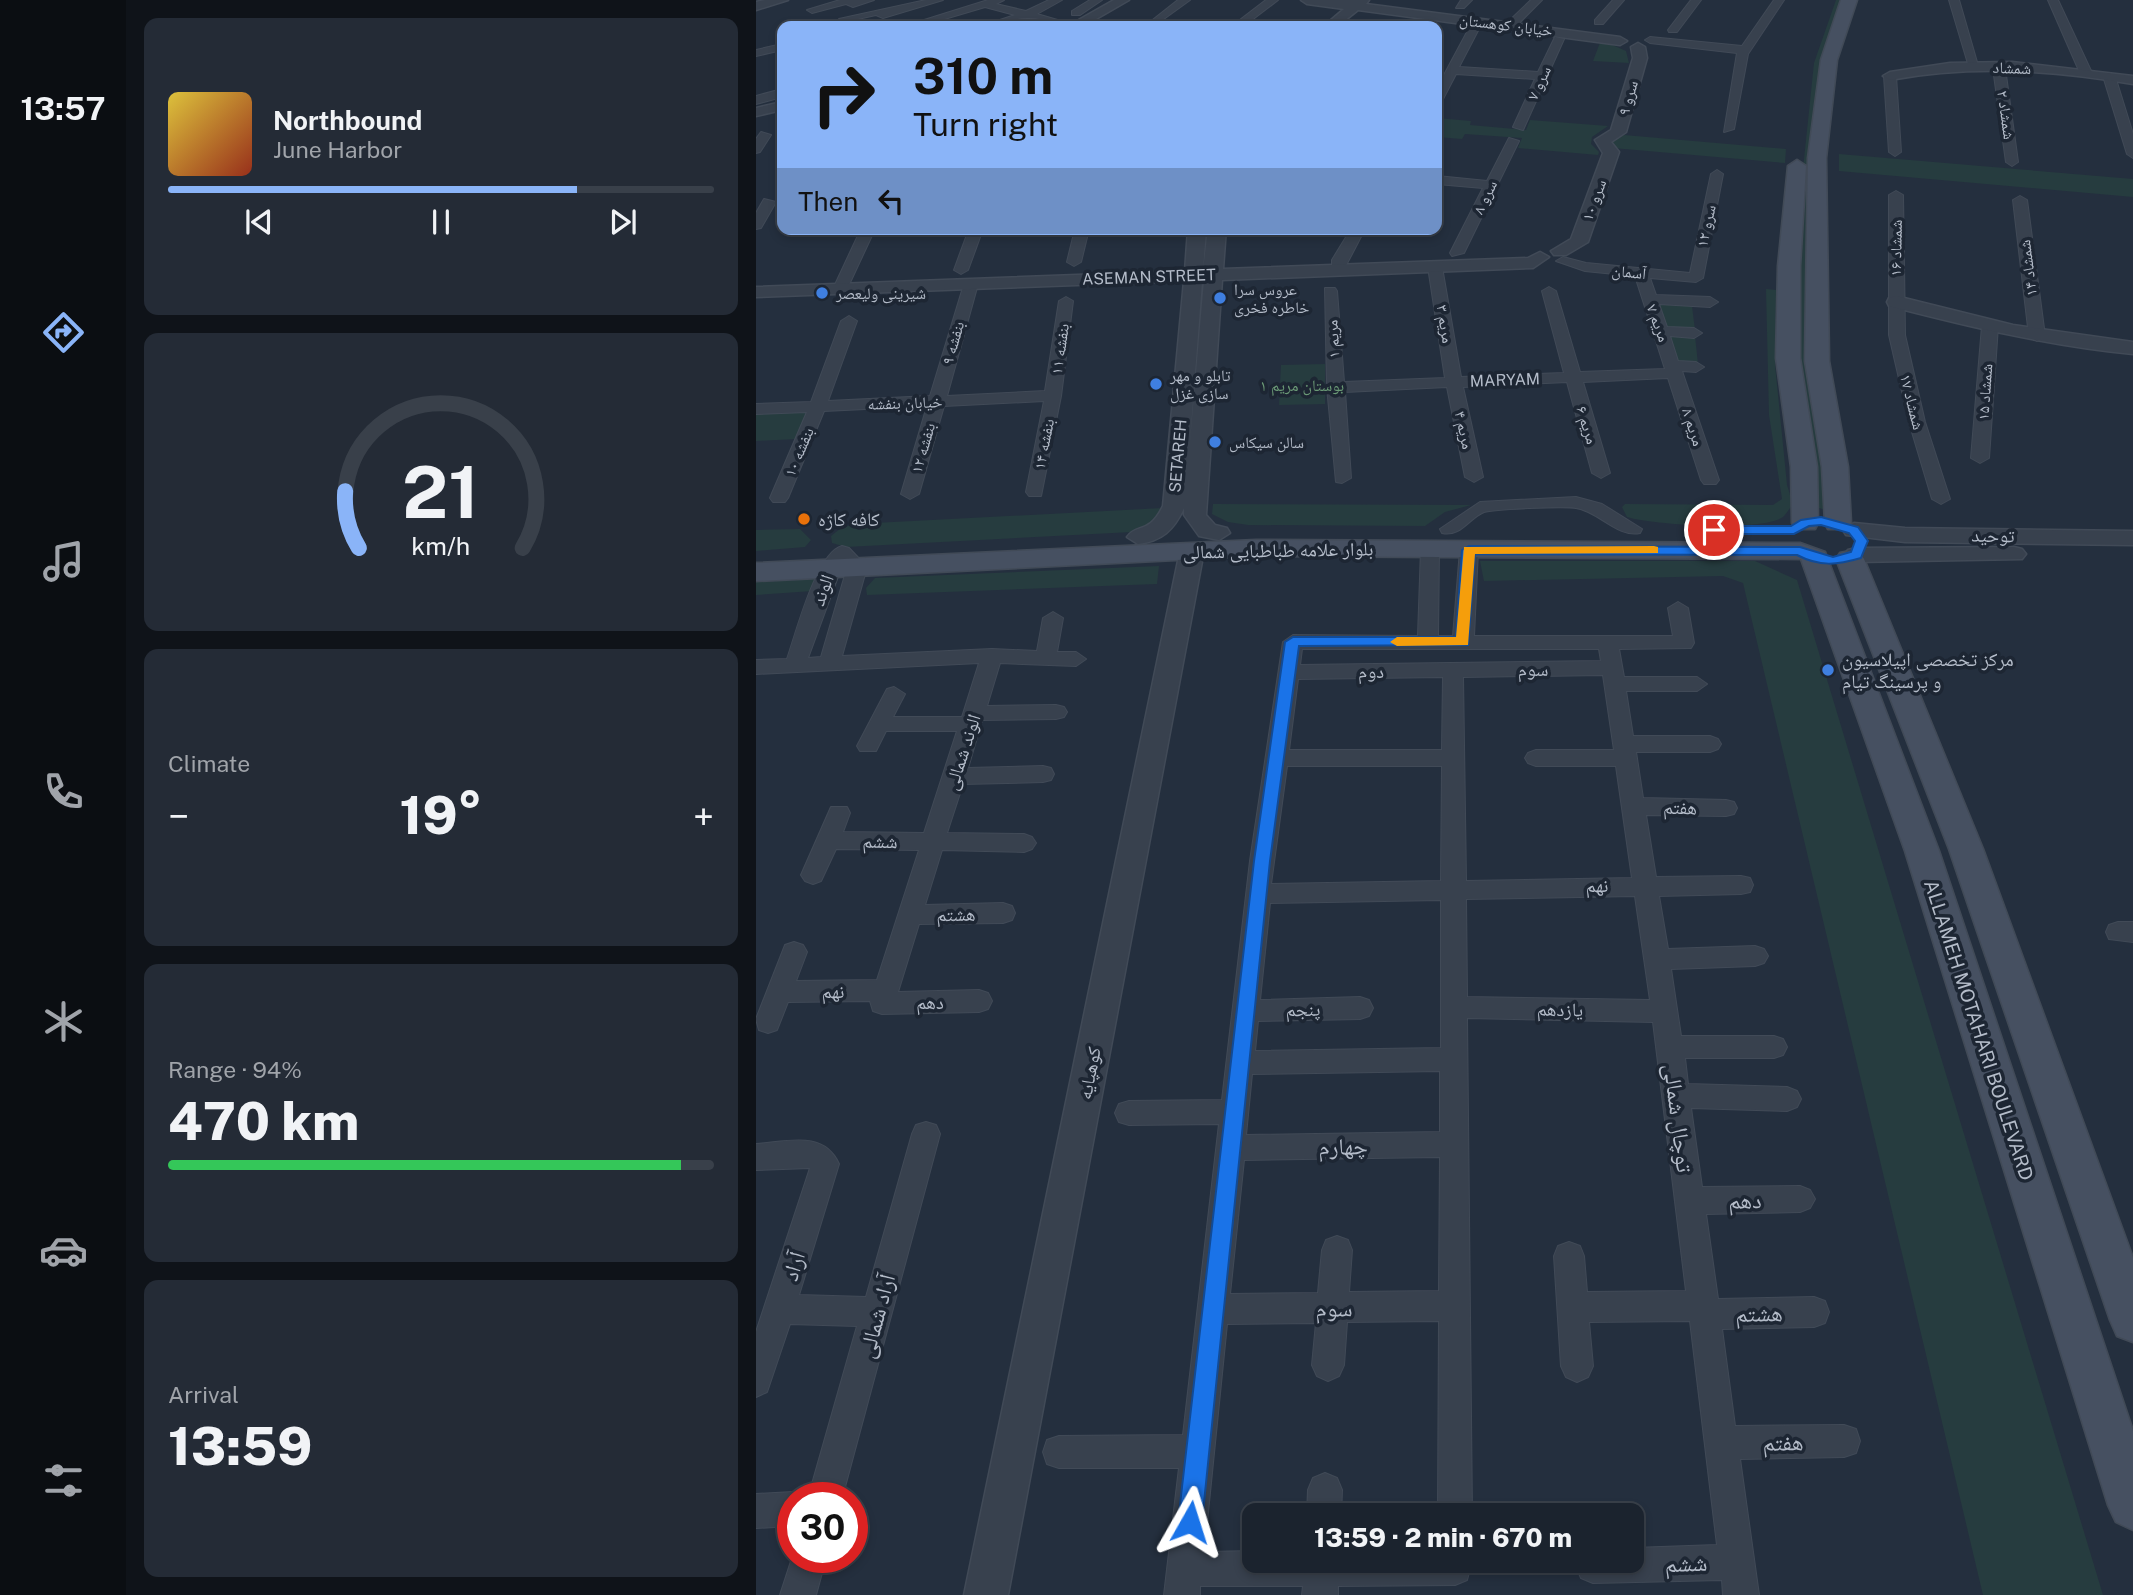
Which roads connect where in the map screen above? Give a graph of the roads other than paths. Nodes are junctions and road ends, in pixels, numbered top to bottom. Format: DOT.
graph roads {
  1 [pos="782,0"];
  2 [pos="869,0"];
  3 [pos="938,0"];
  4 [pos="1057,0"];
  5 [pos="1089,0"];
  6 [pos="1096,0"];
  7 [pos="1123,0"];
  8 [pos="1185,0"];
  9 [pos="1273,0"];
  10 [pos="1307,0"];
  11 [pos="1537,0"];
  12 [pos="1619,0"];
  13 [pos="1696,0"];
  14 [pos="1779,0"];
  15 [pos="1830,0"];
  16 [pos="1849,0"];
  17 [pos="1954,0"];
  18 [pos="2053,0"];
  19 [pos="994,2"];
  20 [pos="1366,3"];
  21 [pos="756,6"];
  22 [pos="812,10"];
  23 [pos="1026,15"];
  24 [pos="844,19"];
  25 [pos="928,21"];
  26 [pos="1005,21"];
  27 [pos="1067,21"];
  28 [pos="1075,21"];
  29 [pos="1076,21"];
  30 [pos="1155,21"];
  31 [pos="1244,21"];
  32 [pos="1338,21"];
  33 [pos="1350,21"];
  34 [pos="1478,21"];
  35 [pos="1599,22"];
  36 [pos="1511,25"];
  37 [pos="1673,30"];
  38 [pos="777,37"];
  39 [pos="1559,39"];
  40 [pos="756,42"];
  41 [pos="1644,43"];
  42 [pos="777,48"];
  43 [pos="1745,50"];
  44 [pos="756,53"];
  45 [pos="1975,68"];
  46 [pos="1999,68"];
  47 [pos="1452,72"];
  48 [pos="1442,73"];
  49 [pos="2086,73"];
  50 [pos="1542,76"];
  51 [pos="1891,76"];
  52 [pos="2109,76"];
  53 [pos="2133,80"];
  54 [pos="1442,90"];
  55 [pos="777,94"];
  56 [pos="756,100"];
  57 [pos="777,107"];
  58 [pos="756,112"];
  59 [pos="1519,127"];
  60 [pos="764,128"];
  61 [pos="1728,129"];
  62 [pos="1603,140"];
  63 [pos="1513,141"];
  64 [pos="756,149"];
  65 [pos="1895,152"];
  66 [pos="2133,154"];
  67 [pos="2012,162"];
  68 [pos="1717,174"];
  69 [pos="1442,180"];
  70 [pos="1490,185"];
  71 [pos="1896,195"];
  72 [pos="2020,200"];
  73 [pos="769,202"];
  74 [pos="756,225"];
  75 [pos="865,235"];
  76 [pos="974,235"];
  77 [pos="1081,235"];
  78 [pos="1196,235"];
  79 [pos="1217,235"];
  80 [pos="1354,235"];
  81 [pos="1457,253"];
  82 [pos="1562,256"];
  83 [pos="1074,262"];
  84 [pos="1435,267"];
  85 [pos="1337,270"];
  86 [pos="1641,273"];
  87 [pos="1214,274"];
  88 [pos="1193,275"];
  89 [pos="966,277"];
  90 [pos="1696,278"];
  91 [pos="840,289"];
  92 [pos="1330,291"];
  93 [pos="1549,291"];
  94 [pos="756,292"];
  95 [pos="1649,299"];
  96 [pos="1066,301"];
  97 [pos="1710,302"];
  98 [pos="1896,302"];
  99 [pos="849,321"];
  100 [pos="1990,326"];
  101 [pos="1661,331"];
  102 [pos="1694,333"];
  103 [pos="2037,336"];
  104 [pos="2133,348"];
  105 [pos="1696,366"];
  106 [pos="1674,369"];
  107 [pos="1572,378"];
  108 [pos="1454,382"];
  109 [pos="1335,387"];
  110 [pos="1054,396"];
  111 [pos="936,402"];
  112 [pos="818,406"];
  113 [pos="756,408"];
  114 [pos="1980,458"];
  115 [pos="1601,473"];
  116 [pos="1474,477"];
  117 [pos="1342,478"];
  118 [pos="1710,480"];
  119 [pos="1035,492"];
  120 [pos="910,494"];
  121 [pos="779,498"];
  122 [pos="1941,499"];
  123 [pos="1185,506"];
  124 [pos="1219,533"];
  125 [pos="1138,537"];
  126 [pos="2133,538"];
  127 [pos="1439,539"];
  128 [pos="1827,541"];
  129 [pos="1469,550"];
  130 [pos="1192,551"];
  131 [pos="2133,553"];
  132 [pos="756,556"];
  133 [pos="843,562"];
  134 [pos="756,572"];
  135 [pos="1678,608"];
  136 [pos="1053,618"];
  137 [pos="1428,642"];
  138 [pos="1463,642"];
  139 [pos="992,656"];
  140 [pos="1046,658"];
  141 [pos="1076,659"];
  142 [pos="830,662"];
  143 [pos="1612,664"];
  144 [pos="794,665"];
  145 [pos="756,667"];
  146 [pos="1453,670"];
  147 [pos="1288,672"];
  148 [pos="1697,684"];
  149 [pos="894,694"];
  150 [pos="1056,712"];
  151 [pos="973,718"];
  152 [pos="879,724"];
  153 [pos="1710,744"];
  154 [pos="868,746"];
  155 [pos="1625,751"];
  156 [pos="1276,758"];
  157 [pos="1454,758"];
  158 [pos="1536,758"];
  159 [pos="1043,774"];
  160 [pos="954,776"];
  161 [pos="1634,806"];
  162 [pos="1726,808"];
  163 [pos="839,813"];
  164 [pos="827,841"];
  165 [pos="933,842"];
  166 [pos="1024,843"];
  167 [pos="813,875"];
  168 [pos="1646,885"];
  169 [pos="1741,885"];
  170 [pos="1454,888"];
  171 [pos="1259,894"];
  172 [pos="1003,913"];
  173 [pos="910,915"];
  174 [pos="794,952"];
  175 [pos="1755,956"];
  176 [pos="1658,959"];
  177 [pos="780,992"];
  178 [pos="884,996"];
  179 [pos="979,1001"];
  180 [pos="1454,1007"];
  181 [pos="1360,1008"];
  182 [pos="1246,1011"];
  183 [pos="1665,1011"];
  184 [pos="768,1022"];
  185 [pos="1670,1047"];
  186 [pos="1774,1047"];
  187 [pos="1454,1059"];
  188 [pos="1240,1063"];
  189 [pos="1676,1096"];
  190 [pos="1787,1099"];
  191 [pos="1235,1112"];
  192 [pos="1129,1113"];
  193 [pos="926,1134"];
  194 [pos="1454,1144"];
  195 [pos="1231,1148"];
  196 [pos="756,1157"];
  197 [pos="1800,1199"];
  198 [pos="1690,1201"];
  199 [pos="1336,1250"];
  200 [pos="1569,1256"];
  201 [pos="1454,1306"];
  202 [pos="1573,1307"];
  203 [pos="1332,1308"];
  204 [pos="779,1309"];
  205 [pos="1213,1309"];
  206 [pos="1704,1310"];
  207 [pos="877,1312"];
  208 [pos="1814,1312"];
  209 [pos="2133,1320"];
  210 [pos="1328,1365"];
  211 [pos="1577,1366"];
  212 [pos="756,1381"];
  213 [pos="1844,1441"];
  214 [pos="1721,1443"];
  215 [pos="1198,1451"];
  216 [pos="1059,1452"];
  217 [pos="829,1482"];
  218 [pos="1455,1503"];
  219 [pos="2133,1504"];
  220 [pos="777,1510"];
  221 [pos="756,1511"];
  222 [pos="1644,1570"];
  223 [pos="804,1573"];
  224 [pos="1348,1573"];
  225 [pos="1321,1575"];
  226 [pos="1739,1578"];
  227 [pos="1184,1582"];
  228 [pos="798,1595"];
  229 [pos="986,1595"];
  1 -- 21 [label="street"];
  2 -- 22 [label="street"];
  3 -- 24 [label="street"];
  4 -- 23 [label="street"];
  5 -- 6 [label="street"];
  6 -- 28 [label="street"];
  7 -- 29 [label="street"];
  8 -- 30 [label="street"];
  9 -- 31 [label="street"];
  10 -- 20 [label="street, خیابان کوهستان"];
  11 -- 36 [label="street"];
  12 -- 35 [label="street"];
  13 -- 37 [label="street"];
  14 -- 43 [label="street"];
  15 -- 128 [label="main road, ALLAMEH MOTAHARI BOULEVARD"];
  16 -- 128 [label="main road, ALLAMEH MOTAHARI BOULEVARD"];
  17 -- 45 [label="street"];
  18 -- 49 [label="street"];
  19 -- 23 [label="street"];
  19 -- 25 [label="street"];
  20 -- 32 [label="street"];
  20 -- 33 [label="street"];
  20 -- 34 [label="street, خیابان کوهستان"];
  23 -- 26 [label="street"];
  23 -- 27 [label="street"];
  34 -- 36 [label="street, خیابان کوهستان"];
  34 -- 47 [label="street"];
  36 -- 41 [label="street, خیابان کوهستان"];
  38 -- 40 [label="street"];
  39 -- 50 [label="street, سرو ۷"];
  41 -- 43 [label="street"];
  41 -- 62 [label="street, سرو ۹"];
  42 -- 44 [label="street"];
  43 -- 61 [label="street"];
  45 -- 46 [label="street, شمشاد"];
  45 -- 51 [label="street, شمشاد"];
  46 -- 49 [label="street, شمشاد"];
  46 -- 67 [label="street, شمشاد ۲"];
  47 -- 48 [label="street"];
  47 -- 50 [label="street"];
  47 -- 54 [label="street"];
  49 -- 52 [label="street, شمشاد"];
  50 -- 59 [label="street, سرو ۷"];
  51 -- 65 [label="street"];
  52 -- 53 [label="street, شمشاد"];
  52 -- 66 [label="street"];
  55 -- 56 [label="street"];
  57 -- 58 [label="street"];
  60 -- 64 [label="street"];
  62 -- 82 [label="street, سرو ۱۰"];
  63 -- 70 [label="street, سرو ۸"];
  68 -- 90 [label="street, سرو ۱۲"];
  69 -- 70 [label="street"];
  70 -- 81 [label="street, سرو ۸"];
  71 -- 98 [label="street, شمشاد ۱۶"];
  72 -- 103 [label="street, شمشاد ۱۴"];
  73 -- 74 [label="street"];
  75 -- 91 [label="street"];
  76 -- 89 [label="street"];
  77 -- 83 [label="street"];
  78 -- 88 [label="street, SETAREH"];
  79 -- 87 [label="street, SETAREH"];
  80 -- 85 [label="street"];
  82 -- 84 [label="street, ASEMAN STREET"];
  82 -- 86 [label="street, آسمان"];
  84 -- 85 [label="street, ASEMAN STREET"];
  84 -- 108 [label="street, مریم ۳"];
  85 -- 87 [label="street, ASEMAN STREET"];
  86 -- 90 [label="street, آسمان"];
  86 -- 95 [label="street, مریم ۷"];
  87 -- 88 [label="street, ASEMAN STREET"];
  87 -- 123 [label="street, SETAREH"];
  88 -- 89 [label="street, ASEMAN STREET"];
  88 -- 123 [label="street, SETAREH"];
  89 -- 91 [label="street, ASEMAN STREET"];
  89 -- 111 [label="street, بنفشه ۹"];
  91 -- 94 [label="street, ASEMAN STREET"];
  92 -- 109 [label="street, مریم ۱"];
  93 -- 107 [label="street"];
  95 -- 97 [label="street"];
  95 -- 101 [label="street, مریم ۷"];
  96 -- 110 [label="street, بنفشه ۱۱"];
  98 -- 100 [label="street"];
  98 -- 122 [label="street, شمشاد ۱۷"];
  99 -- 112 [label="street, بنفشه ۱۰"];
  100 -- 103 [label="street"];
  100 -- 114 [label="street, شمشاد ۱۵"];
  101 -- 102 [label="street"];
  101 -- 106 [label="street, مریم ۷"];
  103 -- 104 [label="street"];
  105 -- 106 [label="street, MARYAM"];
  106 -- 107 [label="street, MARYAM"];
  106 -- 118 [label="street, مریم ۸"];
  107 -- 108 [label="street, MARYAM"];
  107 -- 115 [label="street, مریم ۶"];
  108 -- 109 [label="street, MARYAM"];
  108 -- 116 [label="street, مریم ۴"];
  109 -- 117 [label="street, مریم ۱"];
  110 -- 111 [label="street, خیابان بنفشه"];
  110 -- 119 [label="street, بنفشه ۱۴"];
  111 -- 112 [label="street, خیابان بنفشه"];
  111 -- 120 [label="street, بنفشه ۱۲"];
  112 -- 113 [label="street, خیابان بنفشه"];
  112 -- 121 [label="street, بنفشه ۱۰"];
  123 -- 124 [label="street, SETAREH"];
  123 -- 125 [label="street, SETAREH"];
  124 -- 125 [label="main road, بلوار علامه طباطبایی شمالی"];
  124 -- 127 [label="main road, بلوار علامه طباطبایی شمالی"];
  125 -- 133 [label="main road, بلوار علامه طباطبایی شمالی"];
  126 -- 128 [label="street, توحید"];
  127 -- 128 [label="main road, بلوار علامه طباطبایی شمالی"];
  127 -- 129 [label="main road, بلوار علامه طباطبایی شمالی"];
  127 -- 130 [label="main road, بلوار علامه طباطبایی شمالی"];
  127 -- 137 [label="street"];
  128 -- 129 [label="main road, بلوار علامه طباطبایی شمالی"];
  128 -- 131 [label="street, توحید"];
  128 -- 209 [label="main road, ALLAMEH MOTAHARI BOULEVARD"];
  128 -- 219 [label="main road, ALLAMEH MOTAHARI BOULEVARD"];
  129 -- 138 [label="street"];
  130 -- 133 [label="main road, بلوار علامه طباطبایی شمالی"];
  130 -- 229 [label="street, کوهپایه"];
  132 -- 133 [label="main road, بلوار علامه طباطبایی شمالی"];
  133 -- 134 [label="main road, بلوار علامه طباطبایی شمالی"];
  133 -- 142 [label="street, الوند"];
  133 -- 144 [label="street, الوند"];
  135 -- 143 [label="street"];
  136 -- 140 [label="street"];
  137 -- 138 [label="street"];
  137 -- 147 [label="street"];
  138 -- 143 [label="street"];
  139 -- 140 [label="street"];
  139 -- 142 [label="street"];
  139 -- 151 [label="street, الوند شمالی"];
  140 -- 141 [label="street"];
  142 -- 144 [label="street"];
  143 -- 146 [label="street, سوم"];
  143 -- 148 [label="street"];
  143 -- 155 [label="street, توچال شمالی"];
  144 -- 145 [label="street"];
  146 -- 147 [label="street, دوم"];
  146 -- 157 [label="street"];
  147 -- 156 [label="street"];
  149 -- 152 [label="street"];
  150 -- 151 [label="street"];
  151 -- 152 [label="street"];
  151 -- 160 [label="street, الوند شمالی"];
  152 -- 154 [label="street"];
  153 -- 155 [label="street"];
  155 -- 158 [label="street"];
  155 -- 161 [label="street, توچال شمالی"];
  156 -- 157 [label="street"];
  156 -- 171 [label="street"];
  157 -- 170 [label="street"];
  159 -- 160 [label="street"];
  160 -- 165 [label="street, الوند شمالی"];
  161 -- 162 [label="street, هفتم"];
  161 -- 168 [label="street, توچال شمالی"];
  163 -- 164 [label="street"];
  164 -- 165 [label="street, ششم"];
  164 -- 167 [label="street"];
  165 -- 166 [label="street"];
  165 -- 173 [label="street, الوند شمالی"];
  168 -- 169 [label="street, نهم"];
  168 -- 170 [label="street, نهم"];
  168 -- 176 [label="street, توچال شمالی"];
  170 -- 171 [label="street"];
  170 -- 180 [label="street"];
  171 -- 182 [label="street"];
  172 -- 173 [label="street, هشتم"];
  173 -- 178 [label="street, الوند شمالی"];
  174 -- 177 [label="street"];
  175 -- 176 [label="street"];
  176 -- 183 [label="street, توچال شمالی"];
  177 -- 178 [label="street, نهم"];
  177 -- 184 [label="street"];
  178 -- 179 [label="street, دهم"];
  180 -- 183 [label="street, یازدهم"];
  180 -- 187 [label="street"];
  181 -- 182 [label="street, پنجم"];
  182 -- 188 [label="street"];
  183 -- 185 [label="street, توچال شمالی"];
  185 -- 186 [label="street"];
  185 -- 189 [label="street, توچال شمالی"];
  187 -- 188 [label="street"];
  187 -- 194 [label="street"];
  188 -- 191 [label="street"];
  189 -- 190 [label="street"];
  189 -- 198 [label="street, توچال شمالی"];
  191 -- 192 [label="street"];
  191 -- 195 [label="street"];
  193 -- 207 [label="street, آراد شمالی"];
  194 -- 195 [label="street, چهارم"];
  194 -- 201 [label="street"];
  195 -- 205 [label="street"];
  196 -- 204 [label="street, آراد"];
  197 -- 198 [label="street, دهم"];
  198 -- 206 [label="street, توچال شمالی"];
  199 -- 203 [label="street"];
  200 -- 202 [label="street"];
  201 -- 203 [label="street, سوم"];
  201 -- 218 [label="street"];
  202 -- 206 [label="street"];
  202 -- 211 [label="street"];
  203 -- 205 [label="street, سوم"];
  203 -- 210 [label="street"];
  204 -- 207 [label="street"];
  204 -- 212 [label="street, آراد"];
  205 -- 215 [label="street"];
  206 -- 208 [label="street, هشتم"];
  206 -- 214 [label="street, توچال شمالی"];
  207 -- 217 [label="street, آراد شمالی"];
  213 -- 214 [label="street, هفتم"];
  214 -- 226 [label="street, توچال شمالی"];
  215 -- 216 [label="street"];
  215 -- 227 [label="street"];
  220 -- 221 [label="street"];
  222 -- 226 [label="street, ششم"];
  223 -- 228 [label="street"];
  224 -- 225 [label="street"];
  225 -- 227 [label="street"];
}
